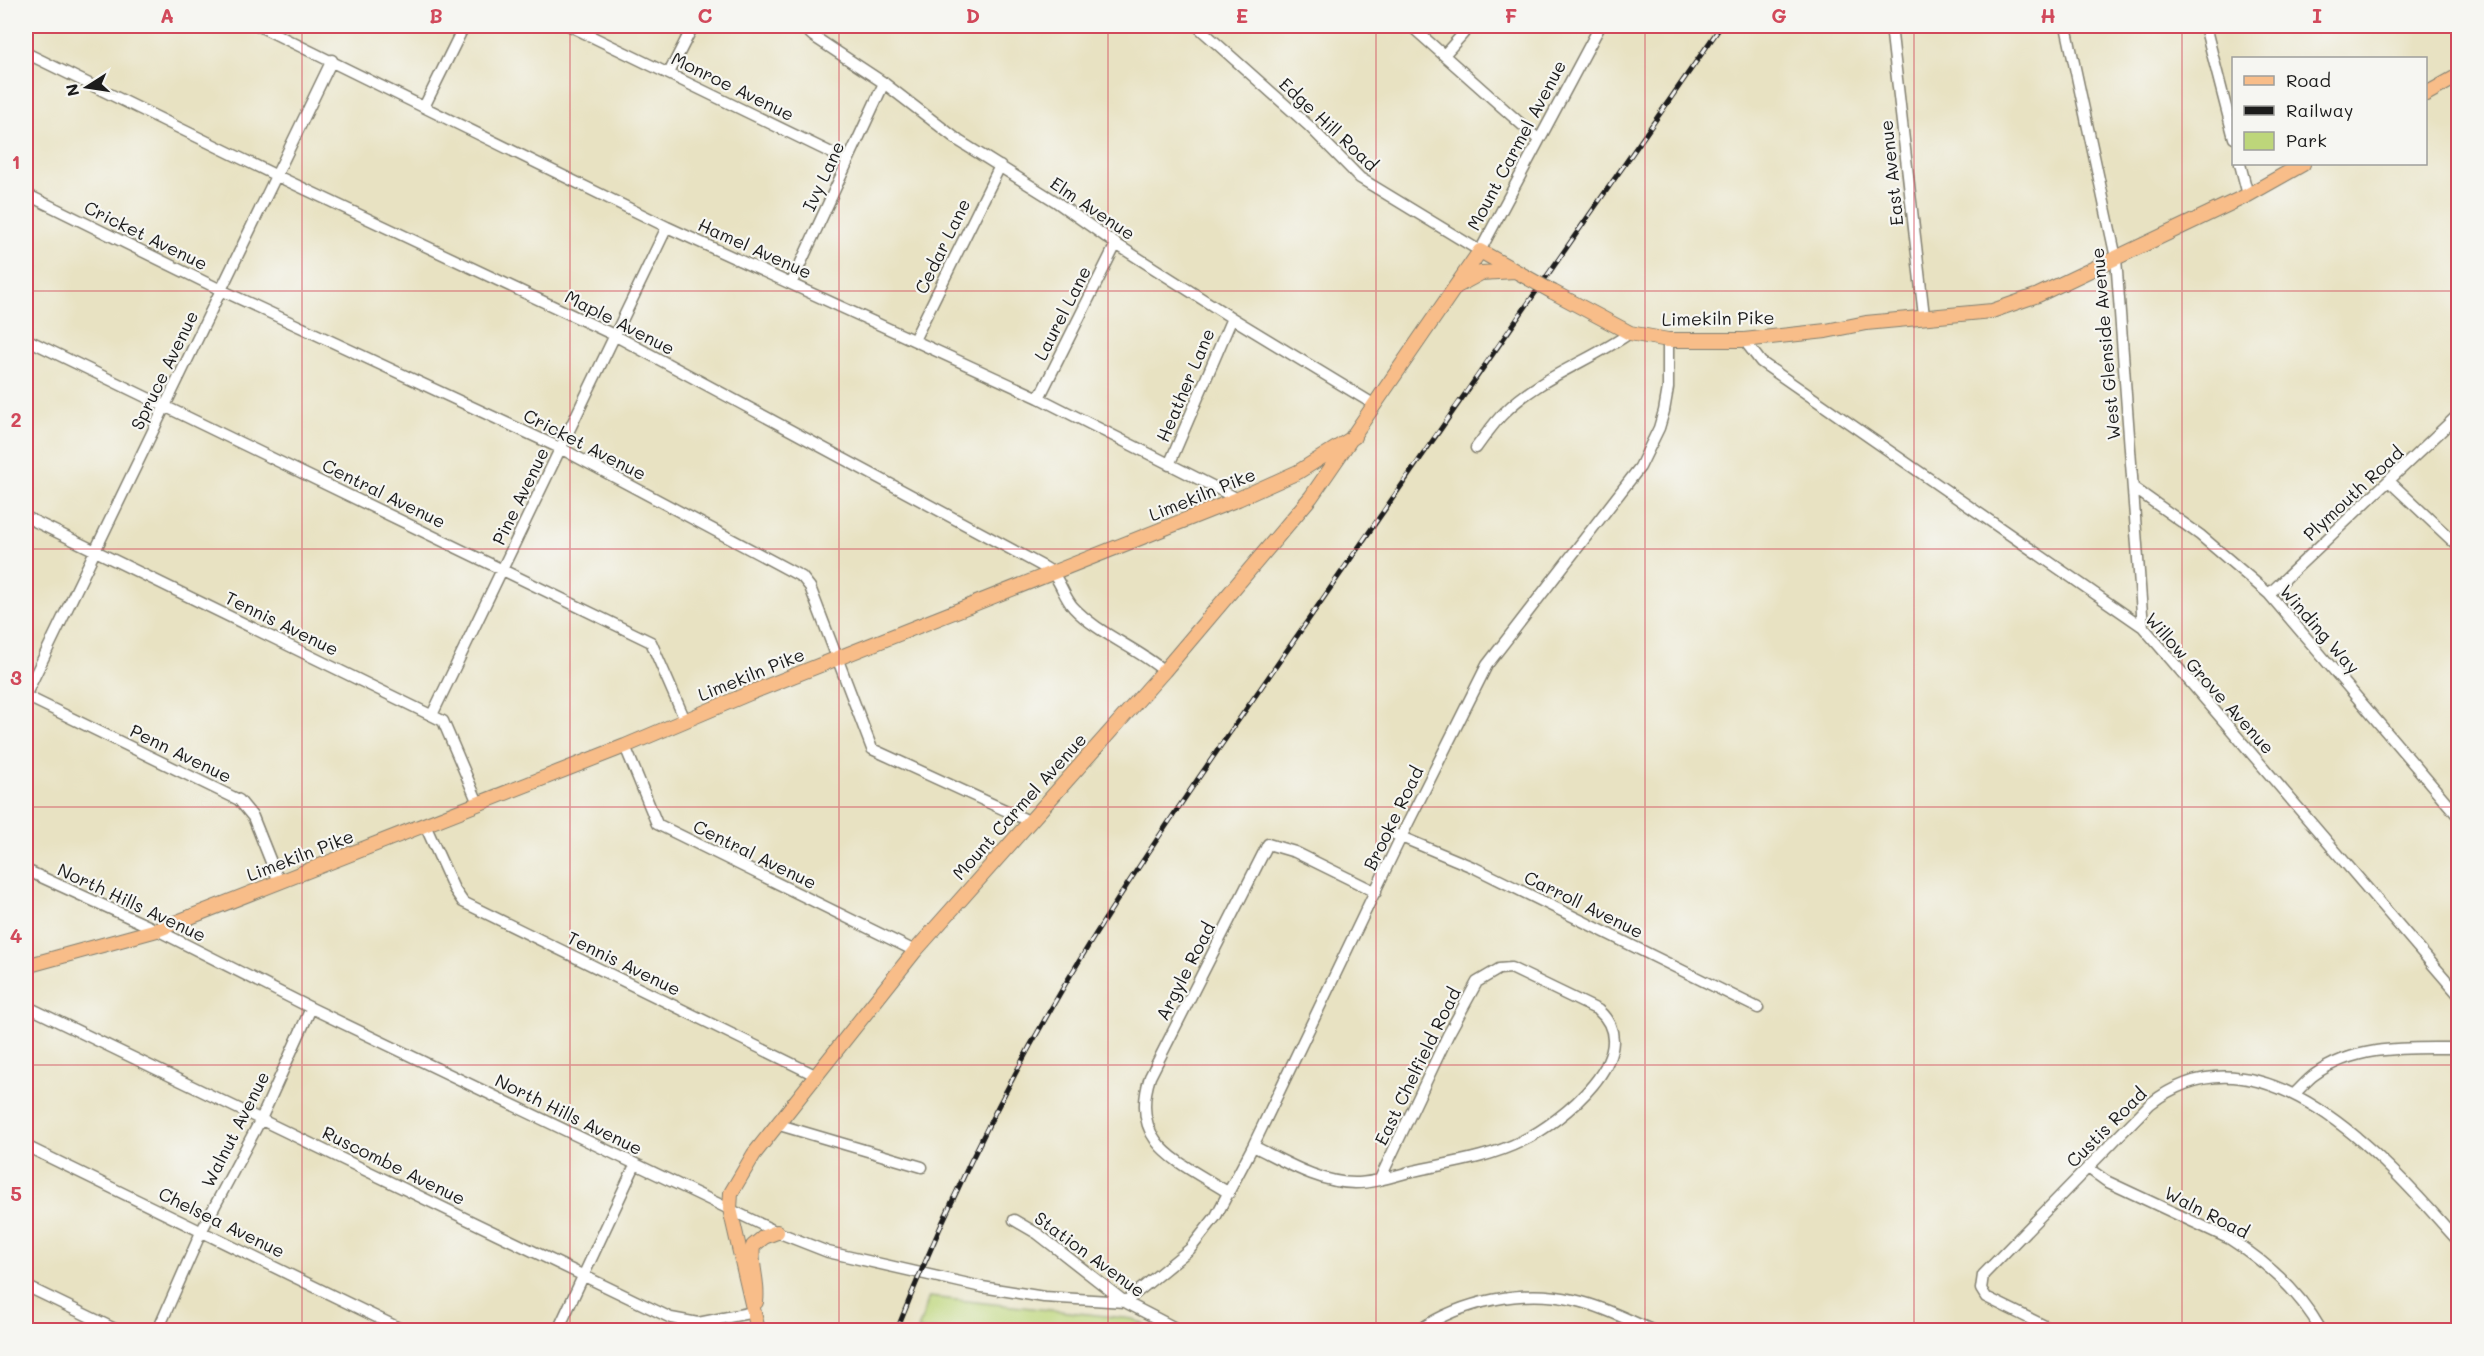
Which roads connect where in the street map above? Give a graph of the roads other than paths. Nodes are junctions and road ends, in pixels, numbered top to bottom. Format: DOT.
graph roads {
  1 [pos="259,26"];
  2 [pos="464,26"];
  3 [pos="570,26"];
  4 [pos="693,26"];
  5 [pos="802,26"];
  6 [pos="1197,26"];
  7 [pos="1411,26"];
  8 [pos="1470,26"];
  9 [pos="1600,26"];
  10 [pos="1891,26"];
  11 [pos="2066,26"];
  12 [pos="2205,26"];
  13 [pos="26,53"];
  14 [pos="1444,55"];
  15 [pos="332,60"];
  16 [pos="669,73"];
  17 [pos="2458,76"];
  18 [pos="884,83"];
  19 [pos="2427,93"];
  20 [pos="424,107"];
  21 [pos="2232,130"];
  22 [pos="1539,140"];
  23 [pos="848,160"];
  24 [pos="2240,165"];
  25 [pos="2301,165"];
  26 [pos="1000,166"];
  27 [pos="274,175"];
  28 [pos="26,194"];
  29 [pos="2248,195"];
  30 [pos="668,227"];
  31 [pos="1116,244"];
  32 [pos="1480,250"];
  33 [pos="2116,258"];
  34 [pos="1517,272"];
  35 [pos="792,282"];
  36 [pos="1455,287"];
  37 [pos="221,290"];
  38 [pos="1924,316"];
  39 [pos="1232,318"];
  40 [pos="1630,333"];
  41 [pos="614,335"];
  42 [pos="26,339"];
  43 [pos="914,340"];
  44 [pos="1668,340"];
  45 [pos="1744,340"];
  46 [pos="1039,398"];
  47 [pos="165,405"];
  48 [pos="1375,405"];
  49 [pos="2458,415"];
  50 [pos="1354,436"];
  51 [pos="1476,448"];
  52 [pos="562,449"];
  53 [pos="1169,465"];
  54 [pos="2390,482"];
  55 [pos="2134,488"];
  56 [pos="1238,500"];
  57 [pos="26,518"];
  58 [pos="2458,546"];
  59 [pos="96,551"];
  60 [pos="502,569"];
  61 [pos="1054,572"];
  62 [pos="2269,594"];
  63 [pos="2143,627"];
  64 [pos="837,659"];
  65 [pos="1164,671"];
  66 [pos="26,695"];
  67 [pos="432,715"];
  68 [pos="685,720"];
  69 [pos="625,746"];
  70 [pos="478,803"];
  71 [pos="2458,816"];
  72 [pos="1029,821"];
  73 [pos="425,825"];
  74 [pos="1398,835"];
  75 [pos="26,870"];
  76 [pos="279,882"];
  77 [pos="1376,892"];
  78 [pos="157,930"];
  79 [pos="915,951"];
  80 [pos="26,966"];
  81 [pos="2458,994"];
  82 [pos="26,1006"];
  83 [pos="311,1008"];
  84 [pos="1758,1008"];
  85 [pos="2458,1048"];
  86 [pos="815,1076"];
  87 [pos="2294,1094"];
  88 [pos="261,1119"];
  89 [pos="776,1124"];
  90 [pos="26,1146"];
  91 [pos="1253,1146"];
  92 [pos="635,1165"];
  93 [pos="922,1167"];
  94 [pos="2088,1168"];
  95 [pos="1380,1179"];
  96 [pos="1229,1193"];
  97 [pos="730,1209"];
  98 [pos="1014,1220"];
  99 [pos="202,1230"];
  100 [pos="777,1232"];
  101 [pos="2458,1241"];
  102 [pos="583,1276"];
  103 [pos="26,1286"];
  104 [pos="1125,1302"];
  105 [pos="754,1312"];
  106 [pos="117,1330"];
  107 [pos="158,1330"];
  108 [pos="404,1330"];
  109 [pos="558,1330"];
  110 [pos="758,1330"];
  111 [pos="1179,1330"];
  112 [pos="1419,1330"];
  113 [pos="1652,1330"];
  114 [pos="2053,1330"];
  115 [pos="2321,1330"];
  1 -- 15 [label="street, Hamel Avenue"];
  2 -- 20 [label="street"];
  3 -- 16 [label="street, Monroe Avenue"];
  4 -- 16 [label="street"];
  5 -- 18 [label="street, Elm Avenue"];
  6 -- 32 [label="street, Edge Hill Road"];
  7 -- 14 [label="street"];
  8 -- 14 [label="street"];
  9 -- 22 [label="street, Mount Carmel Avenue"];
  10 -- 38 [label="street, East Avenue"];
  11 -- 33 [label="street, West Glenside Avenue"];
  12 -- 21 [label="street"];
  13 -- 27 [label="street, Maple Avenue"];
  14 -- 22 [label="street"];
  15 -- 20 [label="street, Hamel Avenue"];
  15 -- 27 [label="street, Spruce Avenue"];
  16 -- 23 [label="street, Monroe Avenue"];
  17 -- 19 [label="main road"];
  18 -- 23 [label="street, Ivy Lane"];
  18 -- 26 [label="street, Elm Avenue"];
  20 -- 30 [label="street, Hamel Avenue"];
  22 -- 32 [label="street, Mount Carmel Avenue"];
  23 -- 35 [label="street, Ivy Lane"];
  24 -- 29 [label="street"];
  25 -- 29 [label="main road, Limekiln Pike"];
  26 -- 31 [label="street, Elm Avenue"];
  26 -- 43 [label="street, Cedar Lane"];
  27 -- 37 [label="street, Spruce Avenue"];
  27 -- 41 [label="street, Maple Avenue"];
  28 -- 37 [label="street, Cricket Avenue"];
  29 -- 33 [label="main road, Limekiln Pike"];
  30 -- 35 [label="street, Hamel Avenue"];
  30 -- 41 [label="street, Pine Avenue"];
  31 -- 39 [label="street, Elm Avenue"];
  31 -- 46 [label="street, Laurel Lane"];
  32 -- 34 [label="main road, Limekiln Pike"];
  32 -- 36 [label="main road, Limekiln Pike"];
  33 -- 38 [label="main road, Limekiln Pike"];
  33 -- 55 [label="street, West Glenside Avenue"];
  34 -- 36 [label="main road"];
  34 -- 40 [label="main road, Limekiln Pike, bridge"];
  35 -- 43 [label="street, Hamel Avenue"];
  36 -- 48 [label="main road, Limekiln Pike"];
  37 -- 47 [label="street, Spruce Avenue"];
  37 -- 52 [label="street, Cricket Avenue"];
  38 -- 45 [label="main road, Limekiln Pike"];
  39 -- 48 [label="street, Elm Avenue"];
  39 -- 53 [label="street, Heather Lane"];
  40 -- 44 [label="main road, Limekiln Pike"];
  40 -- 51 [label="street"];
  41 -- 52 [label="street, Pine Avenue"];
  41 -- 61 [label="street, Maple Avenue"];
  42 -- 47 [label="street, Central Avenue"];
  43 -- 46 [label="street, Hamel Avenue"];
  44 -- 45 [label="main road, Limekiln Pike"];
  44 -- 74 [label="street, Brooke Road"];
  45 -- 63 [label="street, Willow Grove Avenue"];
  46 -- 53 [label="street, Hamel Avenue"];
  47 -- 59 [label="street, Spruce Avenue"];
  47 -- 60 [label="street, Central Avenue"];
  48 -- 50 [label="main road, Limekiln Pike"];
  49 -- 54 [label="street, Plymouth Road"];
  50 -- 56 [label="main road, Limekiln Pike"];
  50 -- 65 [label="main road, Mount Carmel Avenue"];
  52 -- 60 [label="street, Pine Avenue"];
  52 -- 64 [label="street, Cricket Avenue"];
  53 -- 56 [label="street, Hamel Avenue"];
  54 -- 58 [label="street"];
  54 -- 62 [label="street, Plymouth Road"];
  55 -- 62 [label="street, Winding Way"];
  55 -- 63 [label="street, West Glenside Avenue"];
  56 -- 61 [label="main road, Limekiln Pike"];
  57 -- 59 [label="street, Tennis Avenue"];
  59 -- 66 [label="street, Spruce Avenue"];
  59 -- 67 [label="street, Tennis Avenue"];
  60 -- 67 [label="street, Pine Avenue"];
  60 -- 68 [label="street, Central Avenue"];
  61 -- 64 [label="main road, Limekiln Pike"];
  61 -- 65 [label="street"];
  62 -- 71 [label="street, Winding Way"];
  63 -- 81 [label="street, Willow Grove Avenue"];
  64 -- 68 [label="main road, Limekiln Pike"];
  64 -- 72 [label="street, Cricket Avenue"];
  65 -- 72 [label="main road, Mount Carmel Avenue"];
  66 -- 76 [label="street, Penn Avenue"];
  67 -- 70 [label="street, Tennis Avenue"];
  68 -- 69 [label="main road, Limekiln Pike"];
  69 -- 70 [label="main road, Limekiln Pike"];
  69 -- 79 [label="street, Central Avenue"];
  70 -- 73 [label="main road, Limekiln Pike"];
  72 -- 79 [label="main road, Mount Carmel Avenue"];
  73 -- 76 [label="main road, Limekiln Pike"];
  73 -- 86 [label="street, Tennis Avenue"];
  74 -- 77 [label="street, Brooke Road"];
  74 -- 84 [label="street, Carroll Avenue"];
  75 -- 78 [label="street, North Hills Avenue"];
  76 -- 78 [label="main road, Limekiln Pike"];
  77 -- 91 [label="street, Brooke Road"];
  77 -- 96 [label="street, Argyle Road"];
  78 -- 80 [label="main road, Limekiln Pike"];
  78 -- 83 [label="street, North Hills Avenue"];
  79 -- 86 [label="main road, Mount Carmel Avenue"];
  82 -- 88 [label="street, Ruscombe Avenue"];
  83 -- 88 [label="street, Walnut Avenue"];
  83 -- 92 [label="street, North Hills Avenue"];
  85 -- 87 [label="street"];
  86 -- 89 [label="main road, Mount Carmel Avenue"];
  87 -- 94 [label="street, Custis Road"];
  87 -- 101 [label="street, Custis Road"];
  88 -- 99 [label="street, Walnut Avenue"];
  88 -- 102 [label="street, Ruscombe Avenue"];
  89 -- 93 [label="street"];
  89 -- 97 [label="main road, Mount Carmel Avenue"];
  90 -- 99 [label="street, Chelsea Avenue"];
  91 -- 95 [label="street"];
  91 -- 96 [label="street, Brooke Road"];
  92 -- 97 [label="street, North Hills Avenue"];
  92 -- 102 [label="street"];
  94 -- 114 [label="street, Custis Road"];
  94 -- 115 [label="street, Waln Road"];
  95 -- 95 [label="street, East Chelfield Road"];
  96 -- 104 [label="street, Brooke Road"];
  97 -- 100 [label="street, North Hills Avenue"];
  97 -- 105 [label="main road"];
  98 -- 104 [label="street, Station Avenue"];
  99 -- 107 [label="street, Walnut Avenue"];
  99 -- 108 [label="street, Chelsea Avenue"];
  100 -- 104 [label="street, North Hills Avenue"];
  100 -- 105 [label="main road"];
  102 -- 105 [label="street, Ruscombe Avenue"];
  102 -- 109 [label="street"];
  103 -- 106 [label="street"];
  104 -- 111 [label="street, Station Avenue"];
  105 -- 110 [label="main road"];
  112 -- 113 [label="street"];
}
